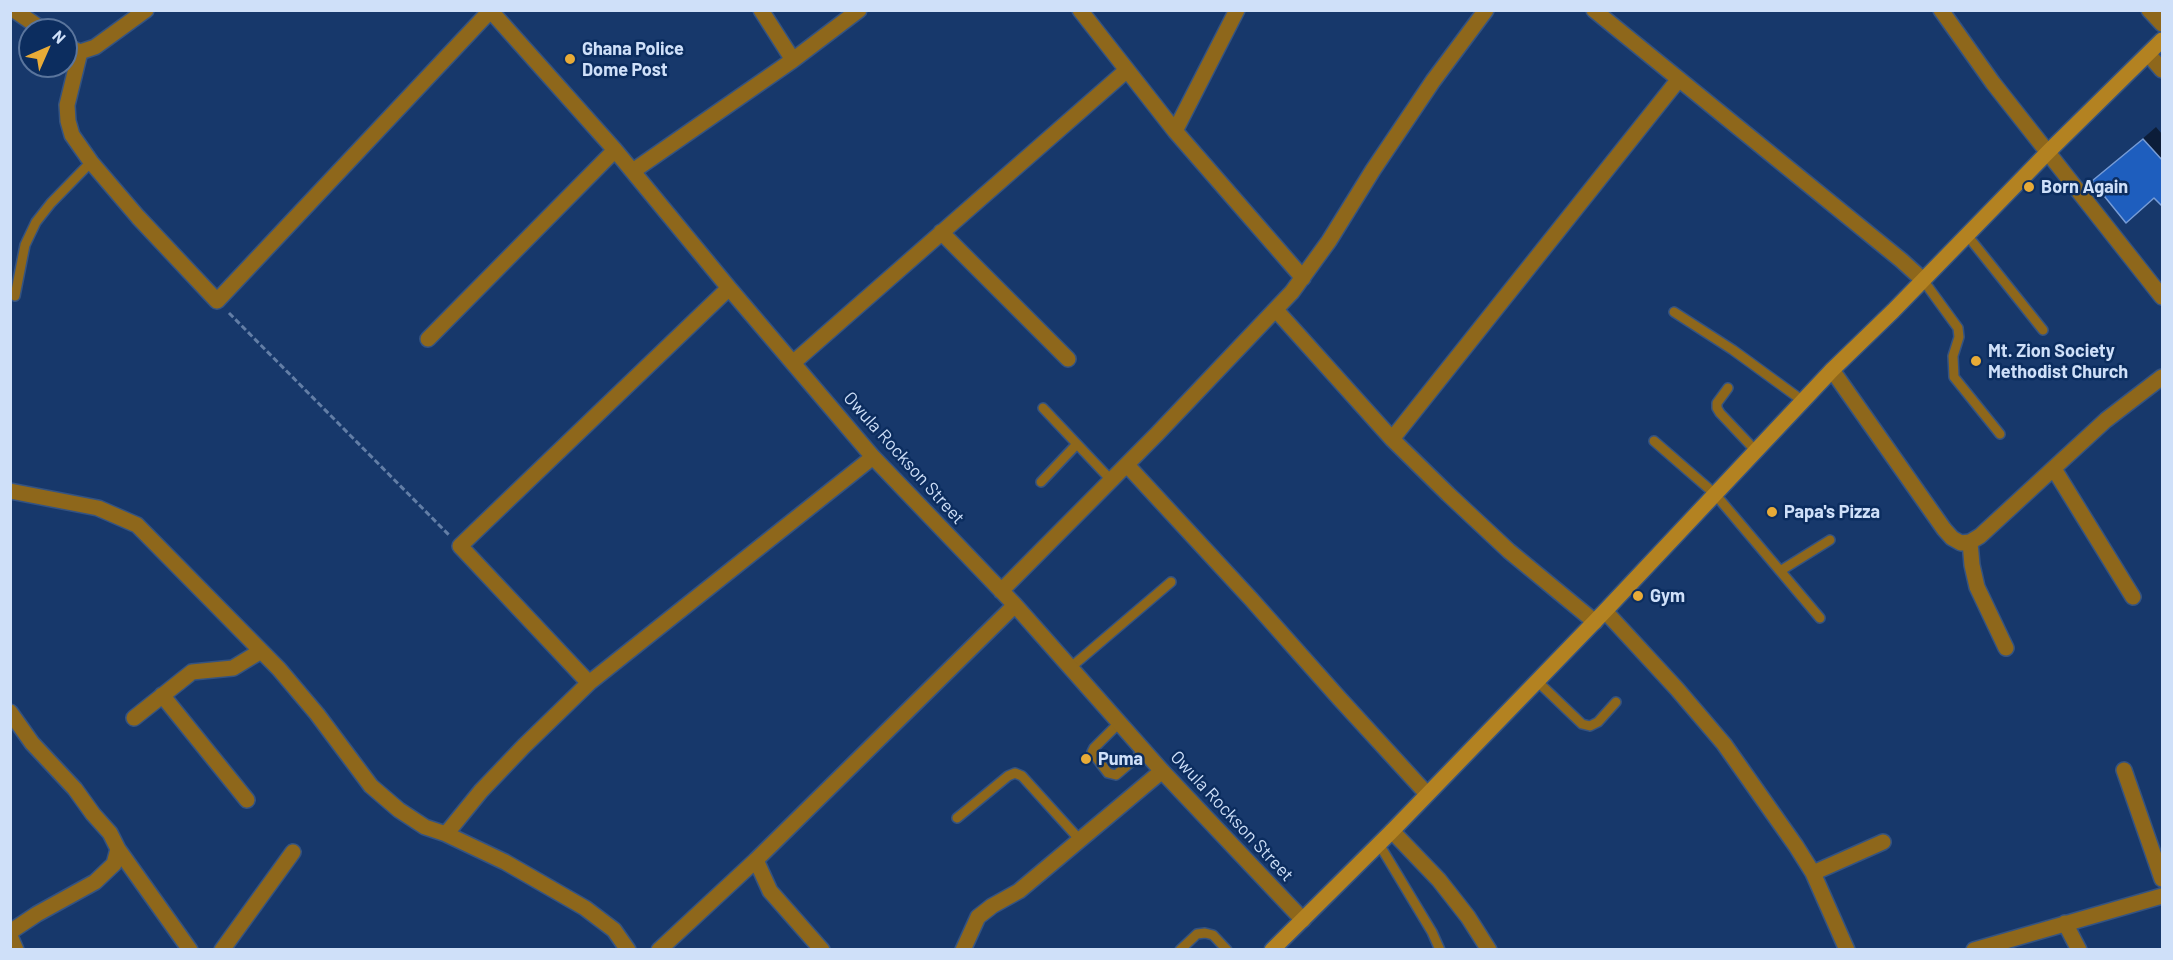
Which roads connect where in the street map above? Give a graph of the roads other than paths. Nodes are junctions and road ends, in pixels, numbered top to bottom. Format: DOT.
graph roads {
  1 [pos="147,10"];
  2 [pos="761,10"];
  3 [pos="859,10"];
  4 [pos="1080,10"];
  5 [pos="1237,10"];
  6 [pos="1486,10"];
  7 [pos="1594,10"];
  8 [pos="1941,10"];
  9 [pos="2149,10"];
  10 [pos="490,11"];
  11 [pos="2163,24"];
  12 [pos="2163,40"];
  13 [pos="78,49"];
  14 [pos="2149,55"];
  15 [pos="793,60"];
  16 [pos="1127,70"];
  17 [pos="2163,70"];
  18 [pos="70,78"];
  19 [pos="1679,79"];
  20 [pos="1176,131"];
  21 [pos="615,150"];
  22 [pos="2048,152"];
  23 [pos="91,162"];
  24 [pos="633,171"];
  25 [pos="941,232"];
  26 [pos="1967,235"];
  27 [pos="1303,278"];
  28 [pos="1923,280"];
  29 [pos="729,288"];
  30 [pos="15,296"];
  31 [pos="2163,297"];
  32 [pos="1276,310"];
  33 [pos="1674,312"];
  34 [pos="2043,330"];
  35 [pos="428,339"];
  36 [pos="1068,359"];
  37 [pos="794,362"];
  38 [pos="1832,370"];
  39 [pos="2163,377"];
  40 [pos="1728,388"];
  41 [pos="1803,401"];
  42 [pos="1043,408"];
  43 [pos="2000,434"];
  44 [pos="1392,439"];
  45 [pos="1654,441"];
  46 [pos="1077,444"];
  47 [pos="1755,450"];
  48 [pos="873,457"];
  49 [pos="1127,465"];
  50 [pos="2054,469"];
  51 [pos="1111,480"];
  52 [pos="1041,482"];
  53 [pos="10,491"];
  54 [pos="1715,494"];
  55 [pos="1830,540"];
  56 [pos="1970,542"];
  57 [pos="1780,571"];
  58 [pos="1171,582"];
  59 [pos="1001,591"];
  60 [pos="2133,597"];
  61 [pos="1015,605"];
  62 [pos="1600,616"];
  63 [pos="1820,618"];
  64 [pos="2006,648"];
  65 [pos="261,651"];
  66 [pos="1070,668"];
  67 [pos="1537,681"];
  68 [pos="590,683"];
  69 [pos="162,695"];
  70 [pos="1616,702"];
  71 [pos="10,712"];
  72 [pos="134,718"];
  73 [pos="1119,723"];
  74 [pos="1144,751"];
  75 [pos="2124,770"];
  76 [pos="1162,771"];
  77 [pos="1428,794"];
  78 [pos="247,800"];
  79 [pos="957,818"];
  80 [pos="1392,831"];
  81 [pos="446,834"];
  82 [pos="1080,840"];
  83 [pos="1883,842"];
  84 [pos="1379,844"];
  85 [pos="118,849"];
  86 [pos="294,852"];
  87 [pos="756,860"];
  88 [pos="1813,873"];
  89 [pos="2163,879"];
  90 [pos="2163,896"];
  91 [pos="1303,920"];
  92 [pos="2065,922"];
  93 [pos="12,942"];
  94 [pos="190,950"];
  95 [pos="222,950"];
  96 [pos="628,950"];
  97 [pos="659,950"];
  98 [pos="822,950"];
  99 [pos="963,950"];
  100 [pos="1180,950"];
  101 [pos="1227,950"];
  102 [pos="1272,950"];
  103 [pos="1440,950"];
  104 [pos="1489,950"];
  105 [pos="1847,950"];
  106 [pos="1974,950"];
  107 [pos="2079,950"];
  1 -- 13 [label="street"];
  2 -- 15 [label="street"];
  3 -- 15 [label="street"];
  4 -- 16 [label="street"];
  5 -- 20 [label="street"];
  6 -- 27 [label="street"];
  7 -- 19 [label="street"];
  8 -- 22 [label="street"];
  9 -- 11 [label="street"];
  10 -- 21 [label="street, Owula Rockson Street"];
  10 -- 23 [label="street"];
  12 -- 14 [label="main road"];
  14 -- 17 [label="street"];
  14 -- 22 [label="main road"];
  15 -- 24 [label="street"];
  16 -- 20 [label="street"];
  16 -- 25 [label="street"];
  18 -- 23 [label="street"];
  19 -- 28 [label="street"];
  19 -- 44 [label="street"];
  20 -- 27 [label="street"];
  21 -- 24 [label="street, Owula Rockson Street"];
  21 -- 35 [label="street"];
  22 -- 26 [label="main road"];
  22 -- 31 [label="street"];
  23 -- 30 [label="lane"];
  24 -- 29 [label="street, Owula Rockson Street"];
  25 -- 36 [label="street"];
  25 -- 37 [label="street"];
  26 -- 28 [label="main road"];
  26 -- 34 [label="lane"];
  27 -- 32 [label="street"];
  28 -- 38 [label="main road"];
  28 -- 43 [label="lane"];
  29 -- 37 [label="street, Owula Rockson Street"];
  29 -- 68 [label="street"];
  32 -- 44 [label="street"];
  32 -- 49 [label="street"];
  33 -- 41 [label="lane"];
  37 -- 48 [label="street, Owula Rockson Street"];
  38 -- 41 [label="main road"];
  38 -- 56 [label="street"];
  39 -- 50 [label="street"];
  40 -- 47 [label="lane"];
  41 -- 47 [label="main road"];
  42 -- 46 [label="lane"];
  44 -- 62 [label="street"];
  45 -- 54 [label="lane"];
  46 -- 51 [label="lane"];
  46 -- 52 [label="lane"];
  47 -- 54 [label="main road"];
  48 -- 59 [label="street, Owula Rockson Street"];
  48 -- 68 [label="street"];
  49 -- 51 [label="street"];
  49 -- 77 [label="street"];
  50 -- 56 [label="street"];
  50 -- 60 [label="street"];
  51 -- 59 [label="street"];
  53 -- 65 [label="street"];
  54 -- 57 [label="lane"];
  54 -- 62 [label="main road"];
  55 -- 57 [label="lane"];
  56 -- 64 [label="street"];
  57 -- 63 [label="lane"];
  58 -- 66 [label="lane"];
  59 -- 61 [label="street, Owula Rockson Street"];
  61 -- 66 [label="street, Owula Rockson Street"];
  61 -- 87 [label="street"];
  62 -- 67 [label="main road"];
  62 -- 88 [label="street"];
  65 -- 69 [label="street"];
  65 -- 81 [label="street"];
  66 -- 73 [label="street, Owula Rockson Street"];
  67 -- 70 [label="lane"];
  67 -- 77 [label="main road"];
  68 -- 81 [label="street"];
  69 -- 72 [label="street"];
  69 -- 78 [label="street"];
  71 -- 85 [label="street"];
  73 -- 74 [label="street, Owula Rockson Street"];
  73 -- 74 [label="lane"];
  74 -- 76 [label="street, Owula Rockson Street"];
  75 -- 89 [label="street"];
  76 -- 82 [label="street"];
  76 -- 91 [label="street, Owula Rockson Street"];
  77 -- 80 [label="main road"];
  79 -- 82 [label="lane"];
  80 -- 84 [label="main road"];
  80 -- 104 [label="street"];
  81 -- 96 [label="street"];
  82 -- 99 [label="street"];
  83 -- 88 [label="street"];
  84 -- 91 [label="main road"];
  84 -- 103 [label="lane"];
  85 -- 93 [label="street"];
  85 -- 94 [label="street"];
  86 -- 95 [label="street"];
  87 -- 97 [label="street"];
  87 -- 98 [label="street"];
  88 -- 105 [label="street"];
  90 -- 92 [label="street"];
  91 -- 102 [label="main road"];
  92 -- 106 [label="street"];
  92 -- 107 [label="street"];
  100 -- 101 [label="lane"];
}
